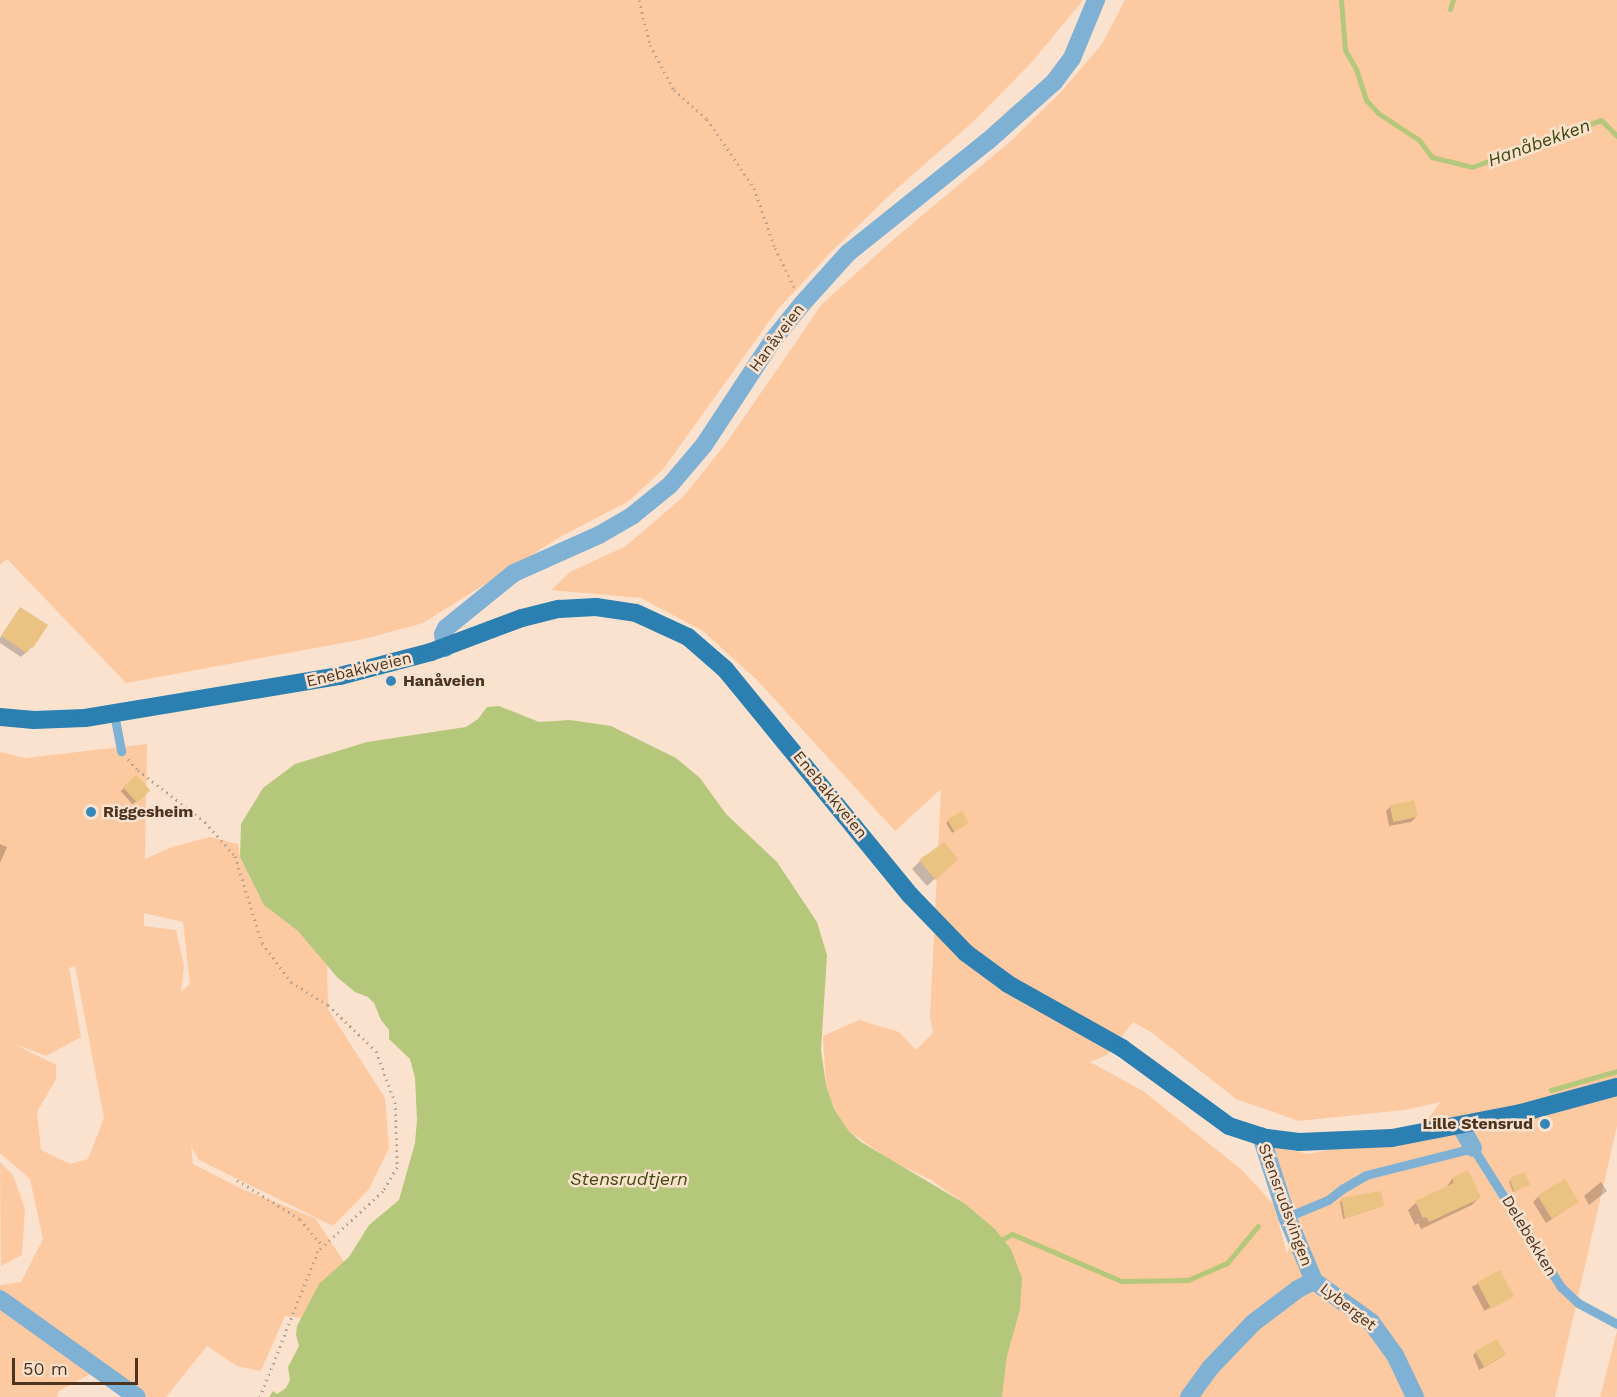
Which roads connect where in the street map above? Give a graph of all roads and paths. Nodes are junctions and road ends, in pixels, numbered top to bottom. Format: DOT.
graph roads {
  1 [pos="639,0"];
  2 [pos="1096,0"];
  3 [pos="802,304"];
  4 [pos="445,648"];
  5 [pos="114,714"];
  6 [pos="0,717"];
  7 [pos="121,751"];
  8 [pos="1617,1087"];
  9 [pos="1461,1127"];
  10 [pos="1261,1136"];
  11 [pos="1473,1148"];
  12 [pos="237,1180"];
  13 [pos="1287,1217"];
  14 [pos="323,1246"];
  15 [pos="1314,1281"];
  16 [pos="0,1299"];
  17 [pos="1617,1324"];
  18 [pos="136,1397"];
  19 [pos="260,1397"];
  20 [pos="1189,1397"];
  21 [pos="1415,1397"];
  1 -- 3 [label="path"];
  2 -- 3 [label="street, Hanåveien"];
  3 -- 4 [label="street, Hanåveien"];
  4 -- 5 [label="main road, Enebakkveien"];
  4 -- 10 [label="main road, Enebakkveien"];
  5 -- 6 [label="main road, Enebakkveien"];
  5 -- 7 [label="lane"];
  7 -- 14 [label="path"];
  8 -- 9 [label="main road, Enebakkveien"];
  9 -- 10 [label="main road, Enebakkveien"];
  9 -- 11 [label="street, Delebekken"];
  10 -- 13 [label="street, Stensrudsvingen"];
  11 -- 13 [label="lane"];
  11 -- 17 [label="lane, Delebekken"];
  12 -- 14 [label="path"];
  13 -- 15 [label="street, Stensrudsvingen"];
  14 -- 19 [label="path"];
  15 -- 20 [label="street, Stensrudsvingen"];
  15 -- 21 [label="street, Lyberget"];
  16 -- 18 [label="street"];
}
